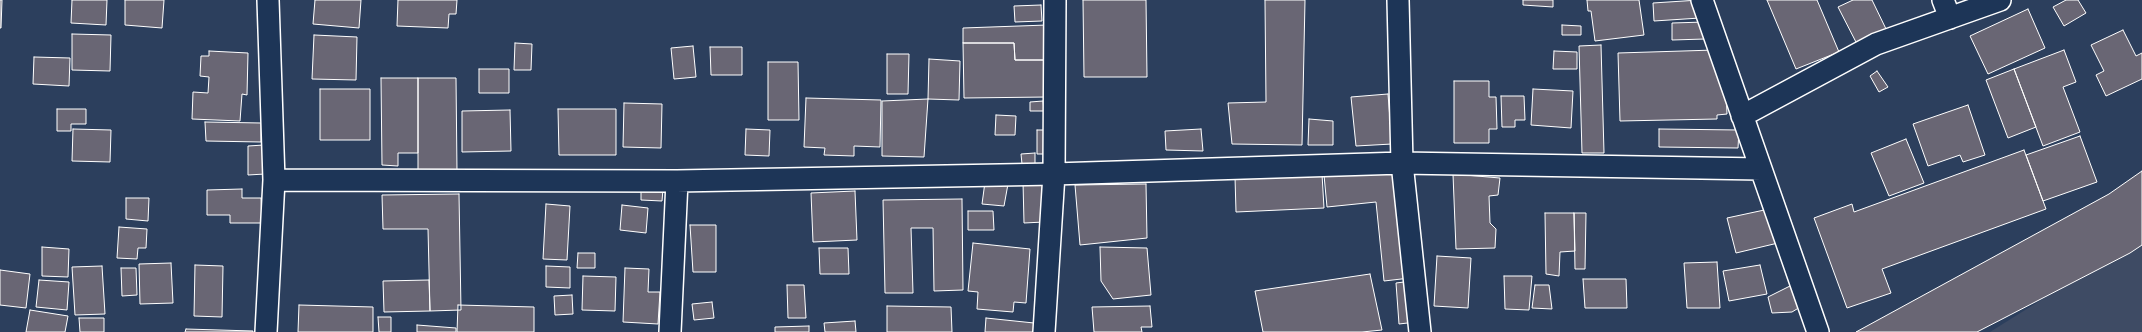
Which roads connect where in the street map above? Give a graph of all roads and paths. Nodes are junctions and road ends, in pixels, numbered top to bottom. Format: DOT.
graph roads {
  1 [pos="268,0"];
  2 [pos="1055,0"];
  3 [pos="1398,0"];
  4 [pos="1702,0"];
  5 [pos="2000,0"];
  6 [pos="1946,9"];
  7 [pos="1742,116"];
  8 [pos="1402,163"];
  9 [pos="1761,169"];
  10 [pos="1054,174"];
  11 [pos="274,180"];
  12 [pos="678,181"];
  13 [pos="266,332"];
  14 [pos="670,332"];
  15 [pos="1044,332"];
  16 [pos="1420,332"];
  17 [pos="1818,332"];
  1 -- 11 [label="street"];
  2 -- 10 [label="street"];
  3 -- 8 [label="street"];
  4 -- 7 [label="street"];
  5 -- 6 [label="street"];
  6 -- 7 [label="street"];
  7 -- 9 [label="street"];
  8 -- 9 [label="street"];
  8 -- 10 [label="street"];
  8 -- 16 [label="street"];
  9 -- 17 [label="street"];
  10 -- 12 [label="street"];
  10 -- 15 [label="street"];
  11 -- 12 [label="street"];
  11 -- 13 [label="street"];
  12 -- 14 [label="street"];
}
